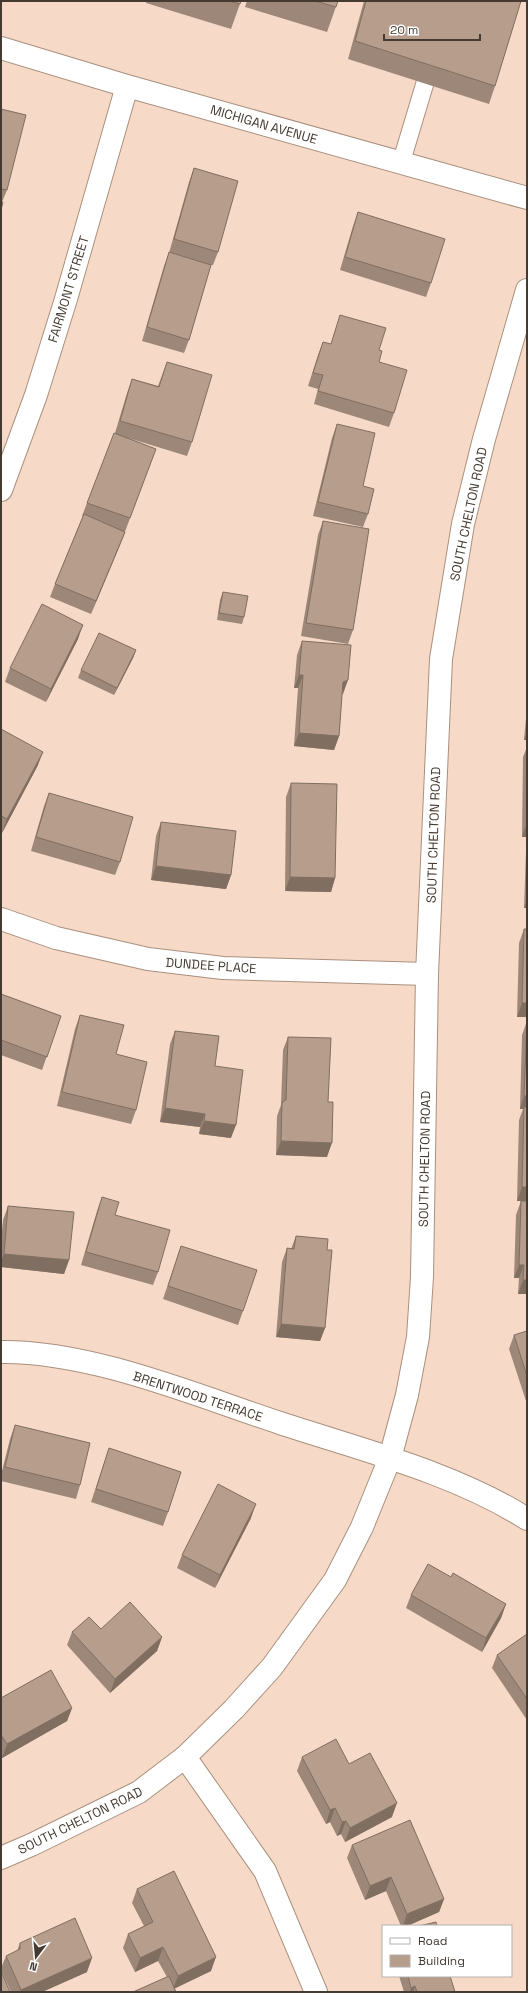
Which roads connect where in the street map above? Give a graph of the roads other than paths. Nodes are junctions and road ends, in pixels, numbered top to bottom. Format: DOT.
graph roads {
  1 [pos="1,48"];
  2 [pos="425,83"];
  3 [pos="127,86"];
  4 [pos="401,163"];
  5 [pos="527,198"];
  6 [pos="527,290"];
  7 [pos="1,490"];
  8 [pos="1,919"];
  9 [pos="427,974"];
  10 [pos="1,1352"];
  11 [pos="390,1458"];
  12 [pos="527,1519"];
  13 [pos="185,1757"];
  14 [pos="1,1858"];
  15 [pos="316,1992"];
  1 -- 3 [label="street, MICHIGAN AVENUE"];
  2 -- 4 [label="lane"];
  3 -- 4 [label="street, MICHIGAN AVENUE"];
  3 -- 7 [label="street, FAIRMONT STREET"];
  4 -- 5 [label="street, MICHIGAN AVENUE"];
  6 -- 9 [label="street, SOUTH CHELTON ROAD"];
  8 -- 9 [label="street, DUNDEE PLACE"];
  9 -- 11 [label="street, SOUTH CHELTON ROAD"];
  10 -- 11 [label="street, BRENTWOOD TERRACE"];
  11 -- 12 [label="street, BRENTWOOD TERRACE"];
  11 -- 13 [label="street, SOUTH CHELTON ROAD"];
  13 -- 14 [label="street, SOUTH CHELTON ROAD"];
  13 -- 15 [label="street"];
}
